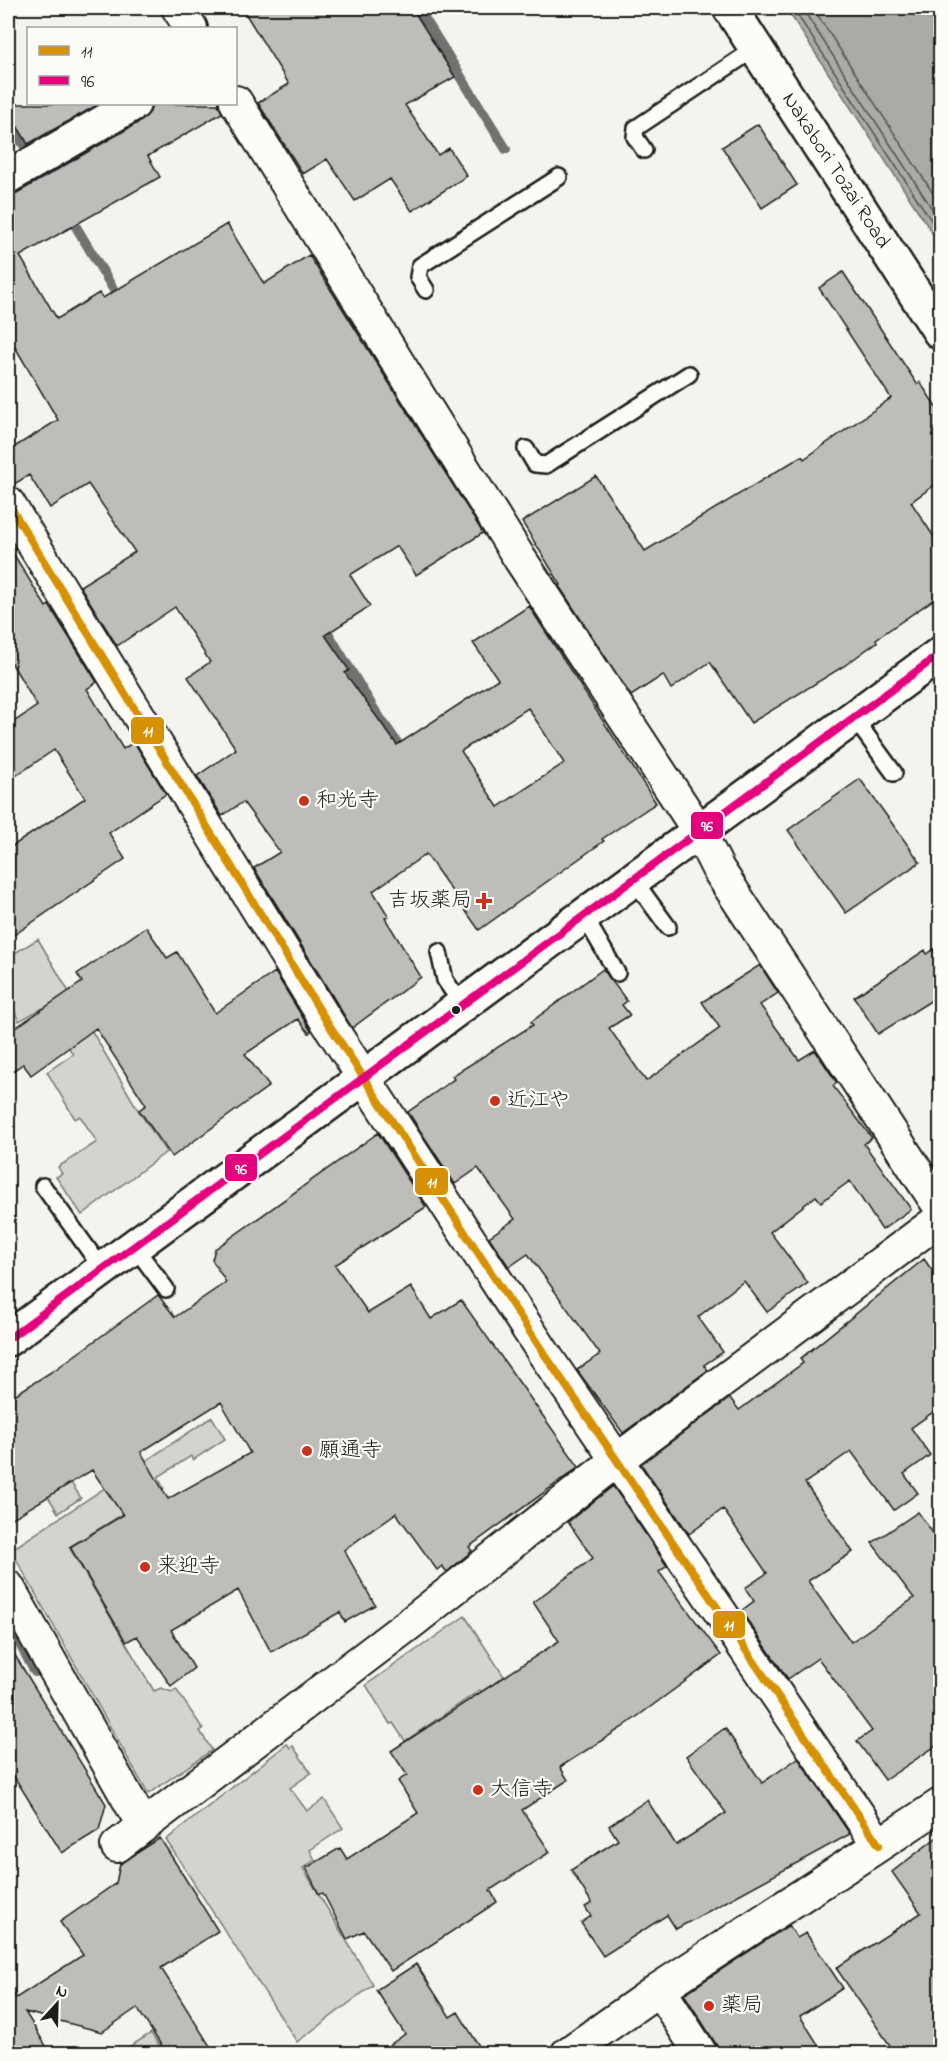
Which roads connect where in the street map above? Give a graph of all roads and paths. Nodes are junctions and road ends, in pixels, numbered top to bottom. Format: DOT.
graph roads {
  1 [pos="178,8"];
  2 [pos="730,8"];
  3 [pos="190,27"];
  4 [pos="756,48"];
  5 [pos="237,104"];
  6 [pos="132,105"];
  7 [pos="644,150"];
  8 [pos="8,177"];
  9 [pos="559,177"];
  10 [pos="426,290"];
  11 [pos="940,332"];
  12 [pos="689,374"];
  13 [pos="526,449"];
  14 [pos="8,503"];
  15 [pos="940,654"];
  16 [pos="854,718"];
  17 [pos="894,773"];
  18 [pos="700,833"];
  19 [pos="633,879"];
  20 [pos="584,916"];
  21 [pos="668,927"];
  22 [pos="439,952"];
  23 [pos="617,973"];
  24 [pos="463,1006"];
  25 [pos="366,1079"];
  26 [pos="44,1186"];
  27 [pos="940,1208"];
  28 [pos="940,1219"];
  29 [pos="135,1246"];
  30 [pos="103,1270"];
  31 [pos="166,1289"];
  32 [pos="8,1340"];
  33 [pos="617,1460"];
  34 [pos="8,1587"];
  35 [pos="940,1805"];
  36 [pos="143,1825"];
  37 [pos="117,1846"];
  38 [pos="867,1858"];
  39 [pos="659,1989"];
  40 [pos="567,2054"];
  41 [pos="701,2054"];
  1 -- 3 [label="street"];
  2 -- 4 [label="street, Nakabori Tozai Road"];
  4 -- 7 [label="lane"];
  4 -- 11 [label="street, Nakabori Tozai Road"];
  5 -- 18 [label="street"];
  6 -- 8 [label="street"];
  9 -- 10 [label="lane"];
  12 -- 13 [label="lane"];
  14 -- 25 [label="street"];
  15 -- 16 [label="street"];
  16 -- 17 [label="lane"];
  16 -- 18 [label="street"];
  18 -- 19 [label="street"];
  18 -- 27 [label="street"];
  19 -- 20 [label="street"];
  19 -- 21 [label="lane"];
  20 -- 23 [label="lane"];
  20 -- 24 [label="street"];
  22 -- 24 [label="lane"];
  24 -- 25 [label="street"];
  25 -- 29 [label="street"];
  25 -- 33 [label="street"];
  26 -- 30 [label="lane"];
  28 -- 33 [label="street"];
  29 -- 30 [label="street"];
  29 -- 31 [label="lane"];
  30 -- 32 [label="street"];
  33 -- 36 [label="street"];
  33 -- 38 [label="street"];
  34 -- 36 [label="street"];
  35 -- 38 [label="street"];
  36 -- 37 [label="street"];
  38 -- 39 [label="street"];
  39 -- 40 [label="street"];
  39 -- 41 [label="street"];
}
